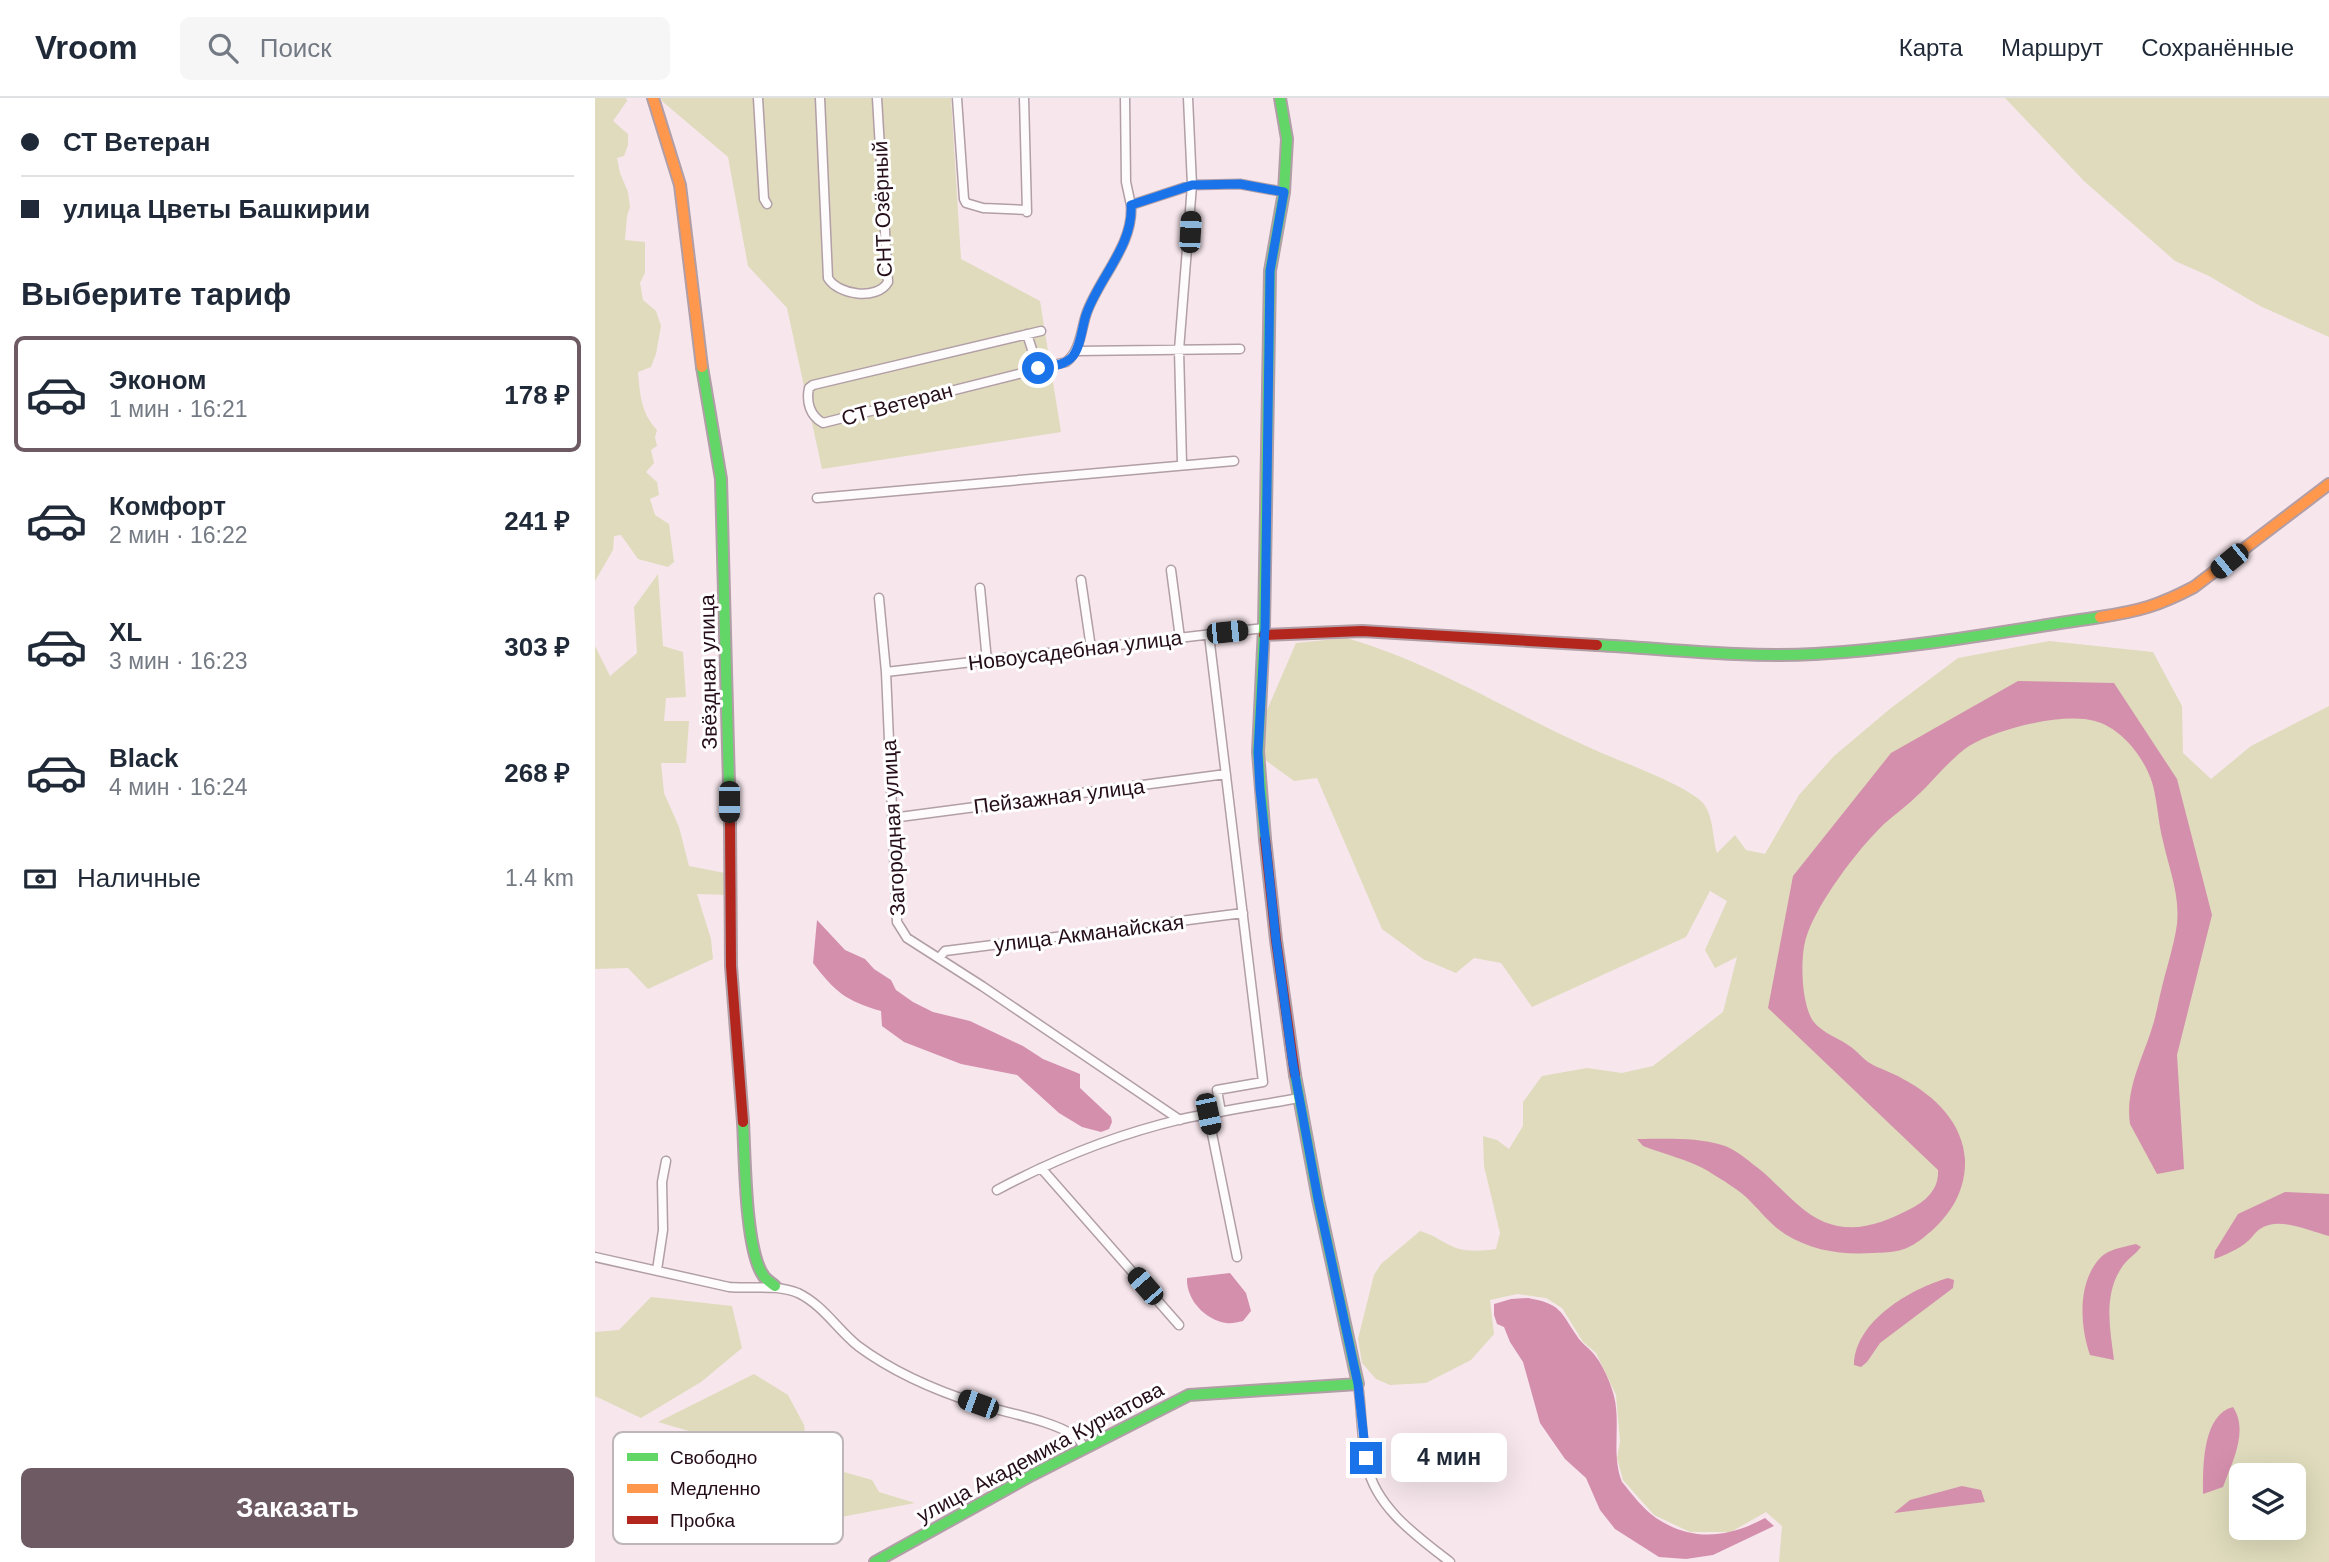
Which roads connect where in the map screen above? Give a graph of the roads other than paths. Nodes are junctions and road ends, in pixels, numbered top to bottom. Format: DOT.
graph roads {
  1 [pos="653,98"];
  2 [pos="758,98"];
  3 [pos="820,98"];
  4 [pos="877,98"];
  5 [pos="957,98"];
  6 [pos="1024,98"];
  7 [pos="1125,98"];
  8 [pos="1188,98"];
  9 [pos="1280,98"];
  10 [pos="1192,185"];
  11 [pos="1284,192"];
  12 [pos="767,204"];
  13 [pos="1131,205"];
  14 [pos="1041,331"];
  15 [pos="1027,334"];
  16 [pos="1240,349"];
  17 [pos="1178,350"];
  18 [pos="1076,351"];
  19 [pos="1038,368"];
  20 [pos="1234,461"];
  21 [pos="1182,464"];
  22 [pos="2329,484"];
  23 [pos="817,498"];
  24 [pos="1171,570"];
  25 [pos="1081,580"];
  26 [pos="980,588"];
  27 [pos="879,598"];
  28 [pos="1264,632"];
  29 [pos="1209,635"];
  30 [pos="1180,638"];
  31 [pos="1091,648"];
  32 [pos="987,661"];
  33 [pos="886,673"];
  34 [pos="1226,775"];
  35 [pos="892,818"];
  36 [pos="1243,913"];
  37 [pos="939,958"];
  38 [pos="1299,1098"];
  39 [pos="1221,1112"];
  40 [pos="1208,1114"];
  41 [pos="1180,1120"];
  42 [pos="666,1161"];
  43 [pos="1041,1168"];
  44 [pos="997,1190"];
  45 [pos="595,1257"];
  46 [pos="1237,1257"];
  47 [pos="657,1270"];
  48 [pos="775,1286"];
  49 [pos="1179,1325"];
  50 [pos="1358,1384"];
  51 [pos="1084,1448"];
  52 [pos="875,1562"];
  53 [pos="1450,1562"];
  1 -- 48 [label="street, Звёздная улица"];
  2 -- 12 [label="street"];
  3 -- 4 [label="street, СНТ Озёрный"];
  5 -- 6 [label="street"];
  7 -- 13 [label="street"];
  8 -- 10 [label="street"];
  9 -- 11 [label="street"];
  10 -- 11 [label="street"];
  10 -- 13 [label="street"];
  10 -- 17 [label="street"];
  11 -- 28 [label="street"];
  13 -- 18 [label="street"];
  14 -- 15 [label="street, СТ Ветеран"];
  15 -- 19 [label="street"];
  15 -- 19 [label="street, СТ Ветеран"];
  16 -- 17 [label="street"];
  17 -- 18 [label="street"];
  17 -- 21 [label="street"];
  18 -- 19 [label="street, СТ Ветеран"];
  20 -- 21 [label="street"];
  21 -- 23 [label="street"];
  22 -- 28 [label="street"];
  24 -- 30 [label="street"];
  25 -- 31 [label="street"];
  26 -- 32 [label="street"];
  27 -- 33 [label="street, Загородная улица"];
  28 -- 29 [label="street, Новоусадебная улица"];
  28 -- 38 [label="street"];
  29 -- 30 [label="street, Новоусадебная улица"];
  29 -- 34 [label="street"];
  30 -- 31 [label="street, Новоусадебная улица"];
  31 -- 32 [label="street, Новоусадебная улица"];
  32 -- 33 [label="street, Новоусадебная улица"];
  33 -- 35 [label="street, Загородная улица"];
  34 -- 35 [label="street, Пейзажная улица"];
  34 -- 36 [label="street"];
  35 -- 37 [label="street, Загородная улица"];
  36 -- 37 [label="street, улица Акманайская"];
  36 -- 39 [label="street"];
  37 -- 41 [label="street, Загородная улица"];
  38 -- 39 [label="street"];
  38 -- 50 [label="street"];
  39 -- 40 [label="street"];
  40 -- 41 [label="street"];
  40 -- 46 [label="street"];
  41 -- 43 [label="street"];
  42 -- 47 [label="street"];
  43 -- 44 [label="street"];
  43 -- 49 [label="street"];
  45 -- 47 [label="street"];
  47 -- 48 [label="street"];
  48 -- 51 [label="street"];
  50 -- 51 [label="street, улица Академика Курчатова"];
  50 -- 53 [label="street"];
  51 -- 52 [label="street, улица Академика Курчатова"];
}
